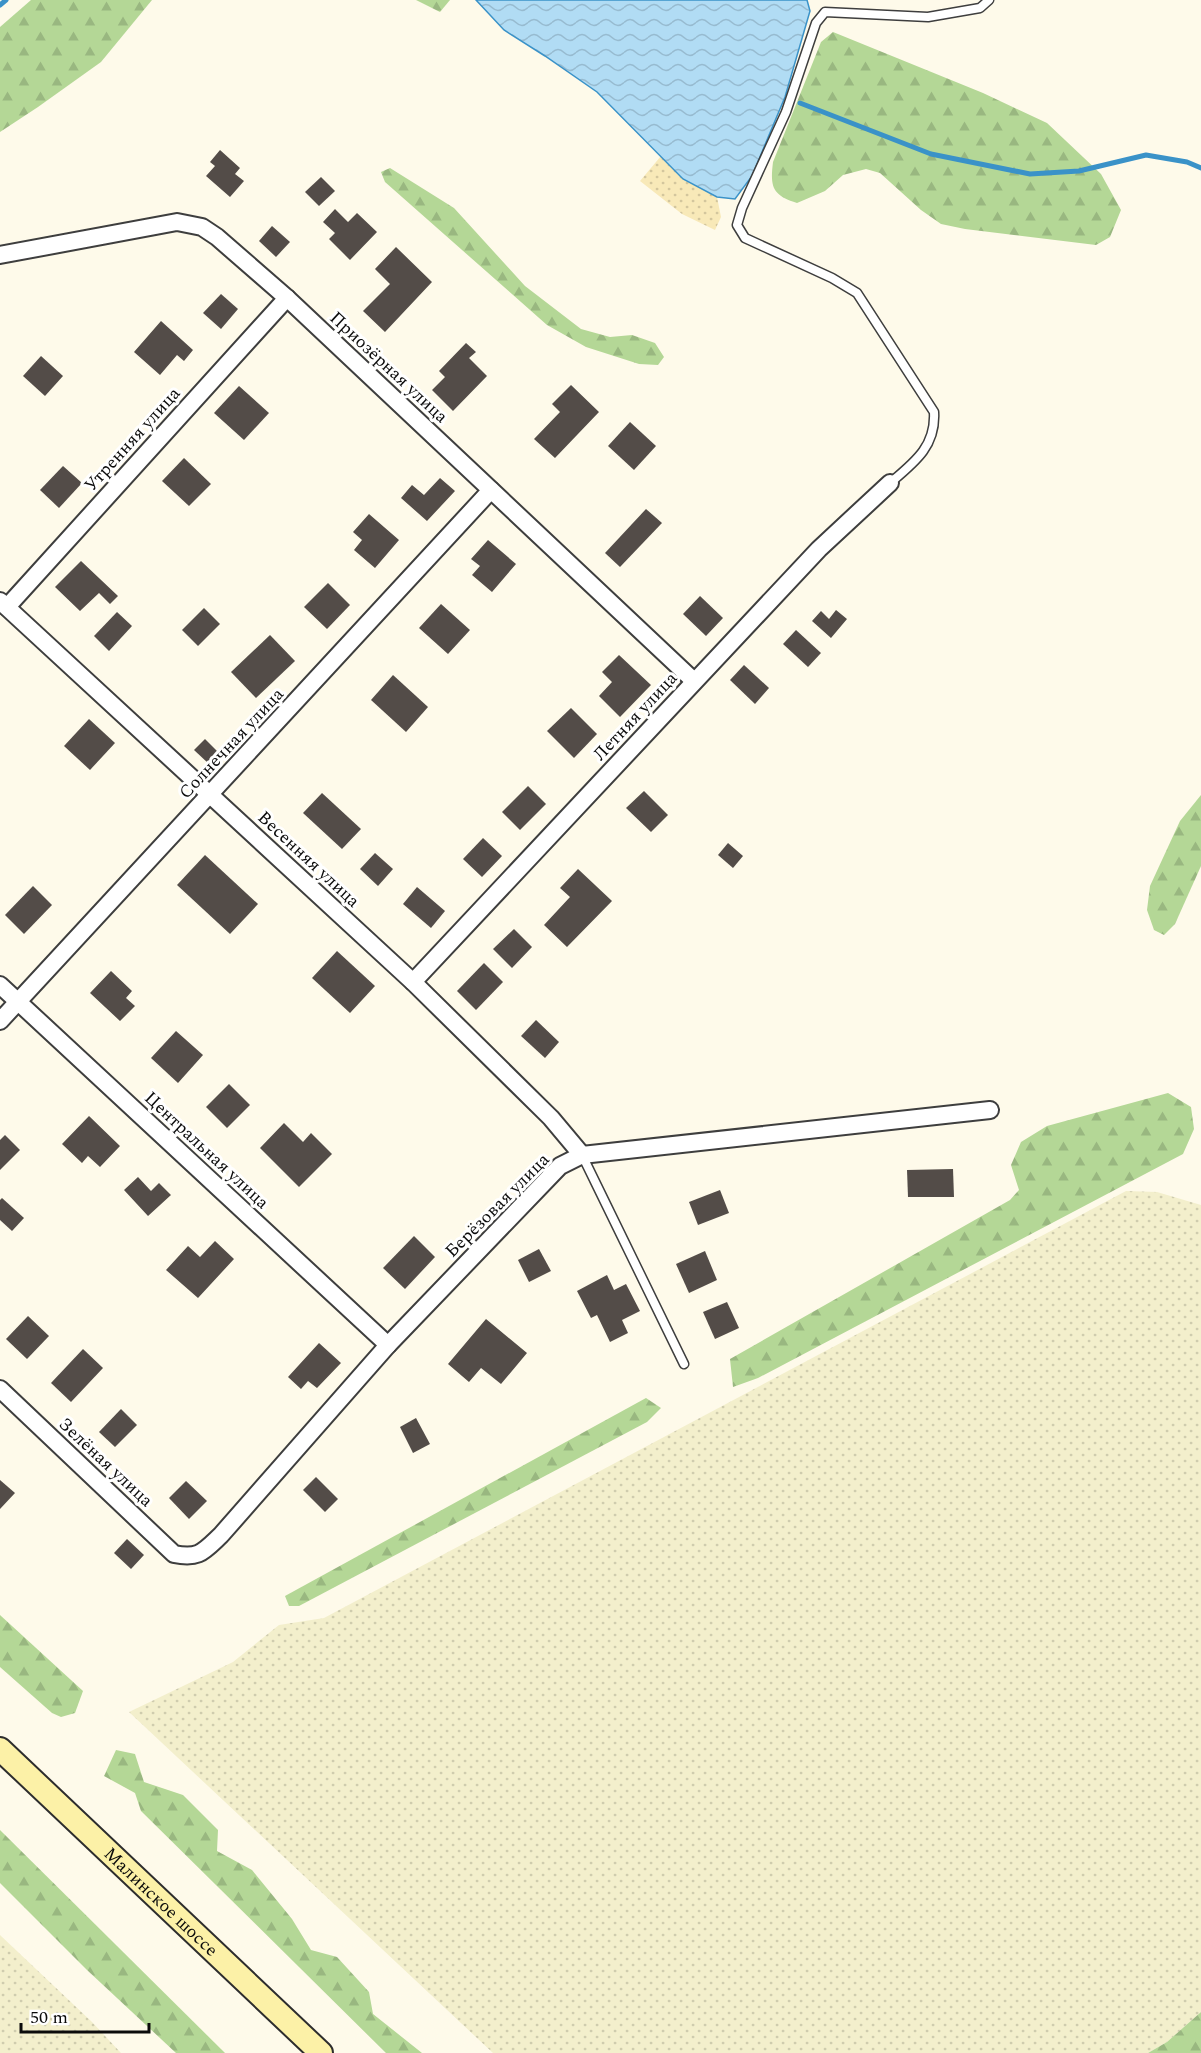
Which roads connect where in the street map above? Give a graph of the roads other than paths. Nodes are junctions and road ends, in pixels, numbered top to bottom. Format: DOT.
graph roads {
  1 [pos="989,0"];
  2 [pos="0,255"];
  3 [pos="287,298"];
  4 [pos="890,483"];
  5 [pos="491,490"];
  6 [pos="3,604"];
  7 [pos="694,681"];
  8 [pos="211,794"];
  9 [pos="413,982"];
  10 [pos="0,985"];
  11 [pos="18,1002"];
  12 [pos="0,1021"];
  13 [pos="990,1110"];
  14 [pos="582,1155"];
  15 [pos="388,1345"];
  16 [pos="684,1364"];
  17 [pos="0,1389"];
  18 [pos="188,1557"];
  19 [pos="0,1749"];
  20 [pos="321,2053"];
  1 -- 4 [label="lane"];
  2 -- 3 [label="street, Приозёрная улица"];
  3 -- 5 [label="street, Приозёрная улица"];
  3 -- 6 [label="street, Утренняя улица"];
  4 -- 7 [label="street, Летняя улица"];
  5 -- 7 [label="street, Приозёрная улица"];
  5 -- 8 [label="street, Солнечная улица"];
  6 -- 8 [label="street, Весенняя улица"];
  7 -- 9 [label="street, Летняя улица"];
  8 -- 9 [label="street, Весенняя улица"];
  8 -- 11 [label="street, Солнечная улица"];
  9 -- 14 [label="street, Весенняя улица"];
  10 -- 11 [label="street, Центральная улица"];
  11 -- 12 [label="street, Солнечная улица"];
  11 -- 15 [label="street, Центральная улица"];
  13 -- 14 [label="street, Берёзовая улица"];
  14 -- 15 [label="street, Берёзовая улица"];
  14 -- 16 [label="lane"];
  15 -- 18 [label="street, Берёзовая улица"];
  17 -- 18 [label="street, Зелёная улица"];
  19 -- 20 [label="main road, Малинское шоссе"];
}
